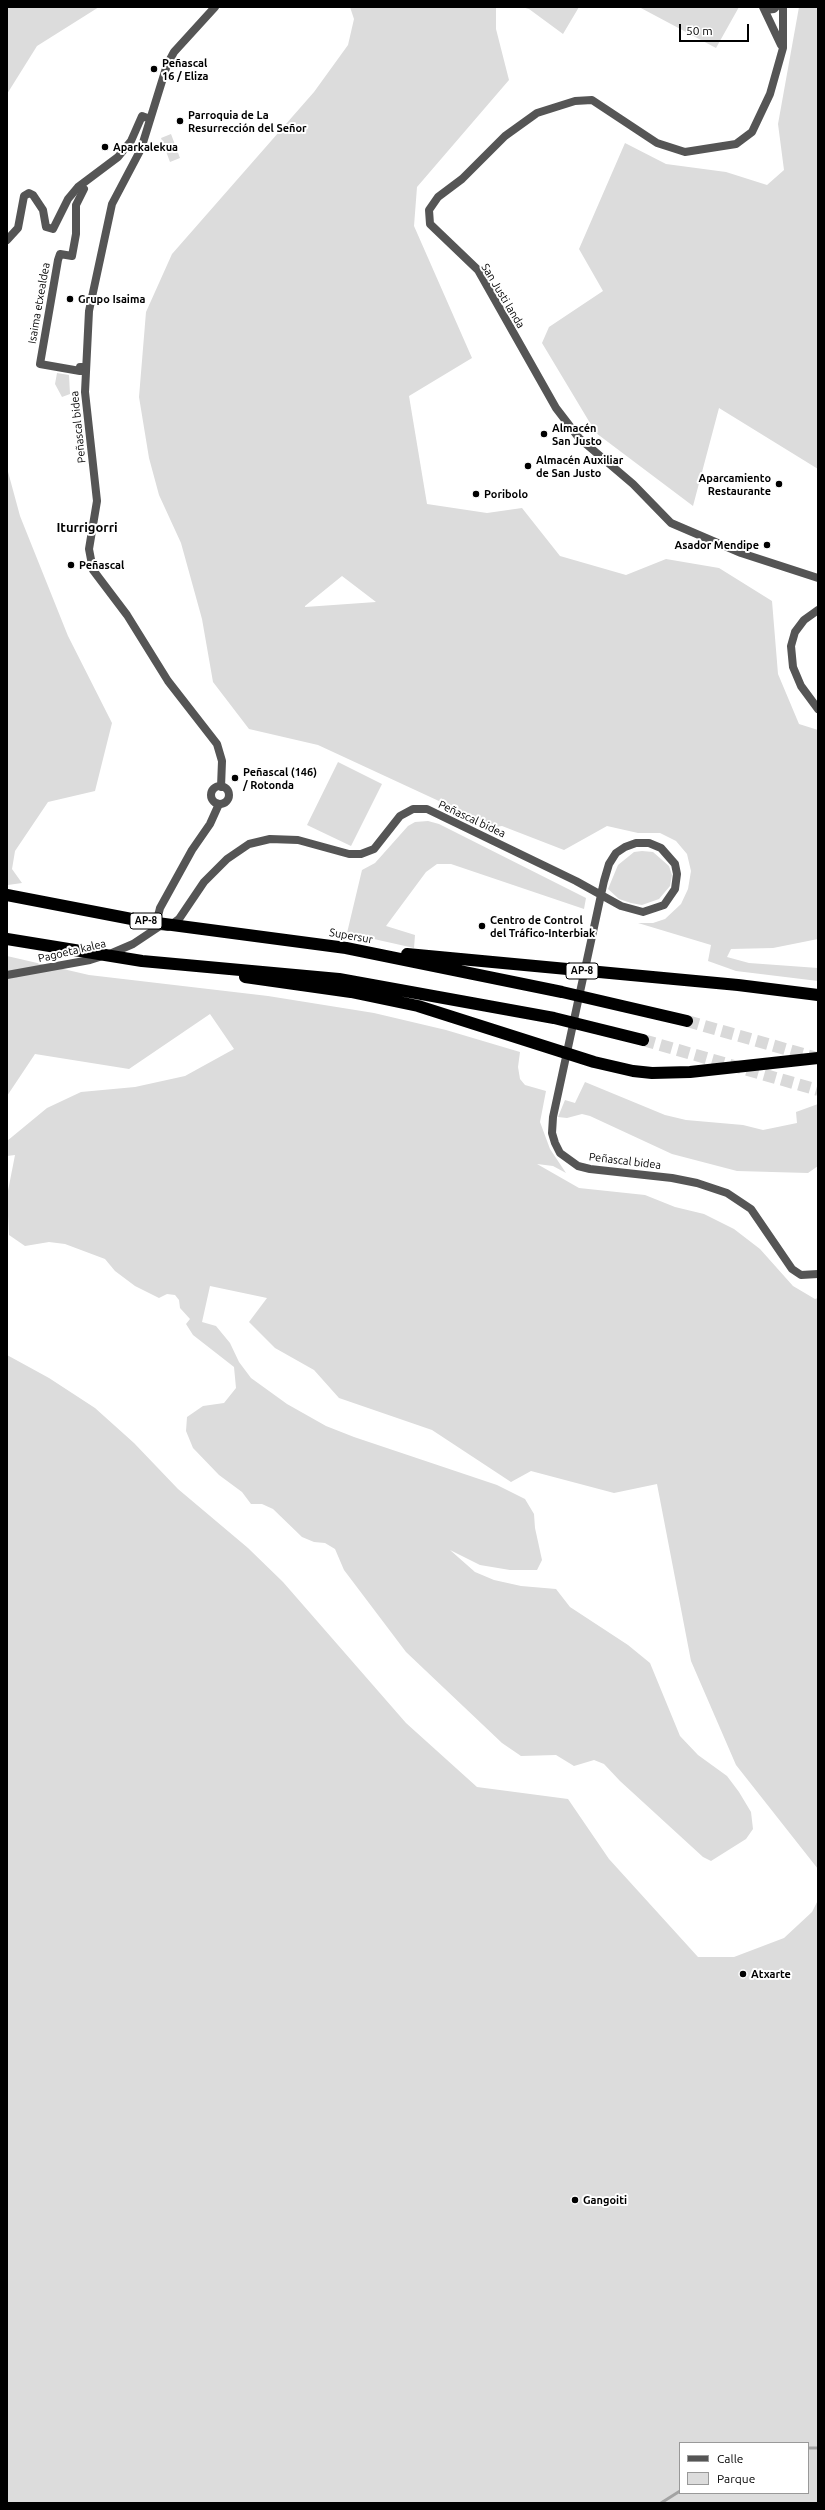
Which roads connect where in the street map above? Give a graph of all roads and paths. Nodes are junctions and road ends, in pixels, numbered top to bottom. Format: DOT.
graph roads {
  1 [pos="214,7"];
  2 [pos="776,7"];
  3 [pos="783,7"];
  4 [pos="764,8"];
  5 [pos="783,48"];
  6 [pos="150,119"];
  7 [pos="84,189"];
  8 [pos="7,240"];
  9 [pos="86,368"];
  10 [pos="818,578"];
  11 [pos="818,610"];
  12 [pos="818,709"];
  13 [pos="221,787"];
  14 [pos="219,804"];
  15 [pos="12,896"];
  16 [pos="160,926"];
  17 [pos="7,939"];
  18 [pos="346,948"];
  19 [pos="254,974"];
  20 [pos="7,975"];
  21 [pos="818,995"];
  22 [pos="688,1021"];
  23 [pos="643,1040"];
  24 [pos="818,1058"];
  25 [pos="818,1274"];
  1 -- 6 [label="street, Peñascal bidea"];
  2 -- 4 [label="street"];
  3 -- 5 [label="street, San Justi landa"];
  4 -- 5 [label="street"];
  5 -- 10 [label="street, San Justi landa"];
  6 -- 8 [label="street"];
  6 -- 9 [label="street, Peñascal bidea"];
  7 -- 9 [label="street, Isaima etxealdea"];
  9 -- 13 [label="street, Peñascal bidea"];
  11 -- 12 [label="street"];
  13 -- 14 [label="street"];
  13 -- 14 [label="street"];
  14 -- 16 [label="street"];
  15 -- 18 [label="highway, Supersur / AP-8"];
  16 -- 20 [label="street, Pagoeta kalea"];
  16 -- 25 [label="street, Peñascal bidea"];
  17 -- 19 [label="highway"];
  18 -- 21 [label="highway, AP-8"];
  18 -- 22 [label="highway, Supersur / AP-8"];
  19 -- 23 [label="highway"];
  19 -- 24 [label="highway"];
}
